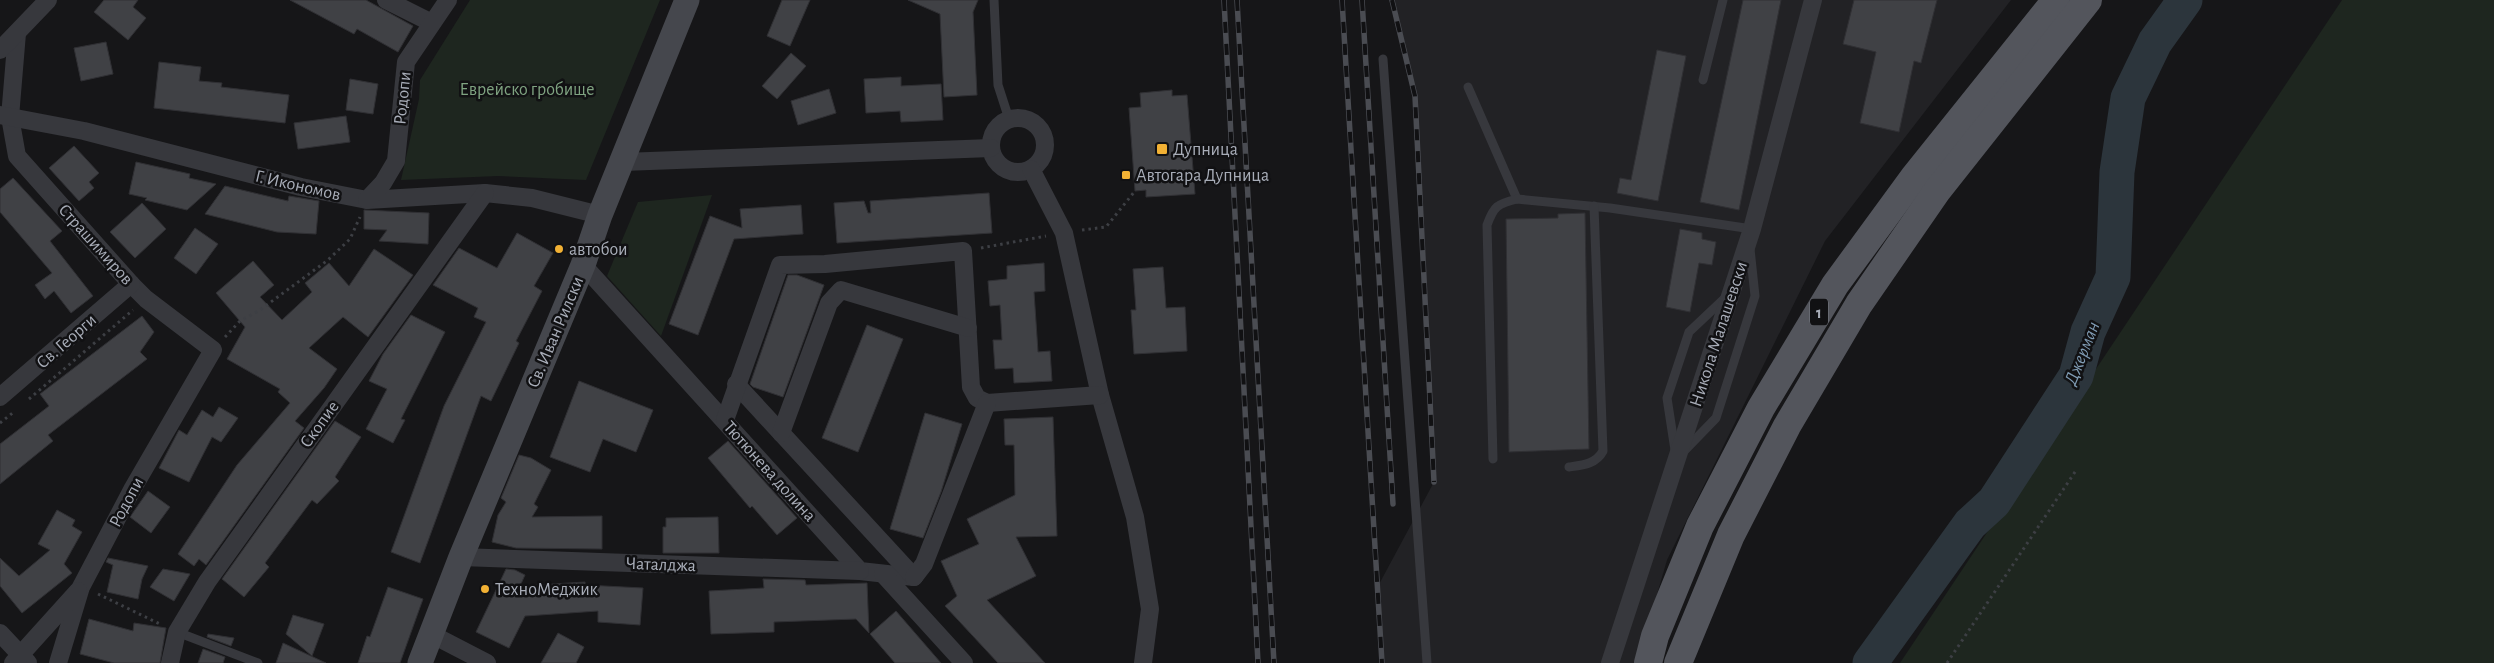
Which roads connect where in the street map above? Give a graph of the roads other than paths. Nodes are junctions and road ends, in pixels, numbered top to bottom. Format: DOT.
graph roads {
  1 [pos="48,0"];
  2 [pos="386,0"];
  3 [pos="448,0"];
  4 [pos="688,0"];
  5 [pos="994,0"];
  6 [pos="1723,0"];
  7 [pos="1813,0"];
  8 [pos="2056,0"];
  9 [pos="2088,0"];
  10 [pos="432,23"];
  11 [pos="16,33"];
  12 [pos="0,50"];
  13 [pos="1383,58"];
  14 [pos="1704,80"];
  15 [pos="1468,87"];
  16 [pos="5,116"];
  17 [pos="1009,119"];
  18 [pos="990,148"];
  19 [pos="623,162"];
  20 [pos="1031,169"];
  21 [pos="485,193"];
  22 [pos="1518,199"];
  23 [pos="367,200"];
  24 [pos="1594,206"];
  25 [pos="600,215"];
  26 [pos="1750,234"];
  27 [pos="583,265"];
  28 [pos="132,284"];
  29 [pos="1731,293"];
  30 [pos="968,328"];
  31 [pos="213,350"];
  32 [pos="736,384"];
  33 [pos="1100,394"];
  34 [pos="0,397"];
  35 [pos="987,403"];
  36 [pos="724,420"];
  37 [pos="781,432"];
  38 [pos="1677,458"];
  39 [pos="1493,459"];
  40 [pos="1569,466"];
  41 [pos="461,557"];
  42 [pos="860,572"];
  43 [pos="883,574"];
  44 [pos="914,577"];
  45 [pos="81,587"];
  46 [pos="177,632"];
  47 [pos="0,633"];
  48 [pos="431,634"];
  49 [pos="20,661"];
  50 [pos="58,663"];
  51 [pos="170,663"];
  52 [pos="258,663"];
  53 [pos="420,663"];
  54 [pos="487,663"];
  55 [pos="964,663"];
  56 [pos="1143,663"];
  57 [pos="1427,663"];
  58 [pos="1610,663"];
  59 [pos="1648,663"];
  60 [pos="1678,663"];
  1 -- 11 [label="street"];
  2 -- 10 [label="street"];
  3 -- 10 [label="street, Родопи"];
  4 -- 19 [label="street, Св. Иван Рилски"];
  5 -- 17 [label="lane"];
  6 -- 14 [label="lane"];
  7 -- 26 [label="street, Никола Малашевски"];
  8 -- 59 [label="main road, 1"];
  9 -- 60 [label="main road, 1"];
  10 -- 23 [label="street, Родопи"];
  11 -- 12 [label="street"];
  11 -- 16 [label="street, Страшимиров"];
  13 -- 57 [label="lane"];
  15 -- 22 [label="lane"];
  16 -- 23 [label="street, Г. Икономов"];
  16 -- 28 [label="street, Страшимиров"];
  17 -- 18 [label="street"];
  17 -- 20 [label="street"];
  18 -- 19 [label="street"];
  18 -- 20 [label="street"];
  19 -- 25 [label="street, Св. Иван Рилски"];
  20 -- 33 [label="street"];
  21 -- 23 [label="street, Г. Икономов"];
  21 -- 25 [label="street, Г. Икономов"];
  21 -- 46 [label="street, Скопие"];
  22 -- 24 [label="lane"];
  22 -- 39 [label="lane"];
  24 -- 26 [label="lane"];
  24 -- 40 [label="lane"];
  25 -- 27 [label="street, Св. Иван Рилски"];
  26 -- 29 [label="street, Никола Малашевски"];
  26 -- 38 [label="lane"];
  27 -- 36 [label="street, Тютюнева долина"];
  27 -- 41 [label="street, Св. Иван Рилски"];
  28 -- 31 [label="street, Страшимиров"];
  28 -- 34 [label="street, Св. Георги"];
  29 -- 38 [label="street, Никола Малашевски"];
  29 -- 38 [label="lane"];
  30 -- 32 [label="street"];
  30 -- 35 [label="street"];
  30 -- 37 [label="street"];
  31 -- 45 [label="street, Родопи"];
  32 -- 36 [label="street"];
  32 -- 37 [label="street"];
  33 -- 35 [label="street"];
  33 -- 56 [label="street"];
  35 -- 44 [label="street"];
  36 -- 42 [label="street, Тютюнева долина"];
  37 -- 44 [label="street"];
  38 -- 58 [label="street, Никола Малашевски"];
  41 -- 42 [label="street, Чаталджа"];
  41 -- 48 [label="street, Св. Иван Рилски"];
  42 -- 43 [label="street"];
  43 -- 44 [label="street"];
  43 -- 55 [label="street"];
  45 -- 49 [label="street"];
  45 -- 50 [label="street, Родопи"];
  46 -- 51 [label="street, Скопие"];
  46 -- 52 [label="lane"];
  47 -- 49 [label="street"];
  48 -- 53 [label="street, Св. Иван Рилски"];
  48 -- 54 [label="street"];
}
